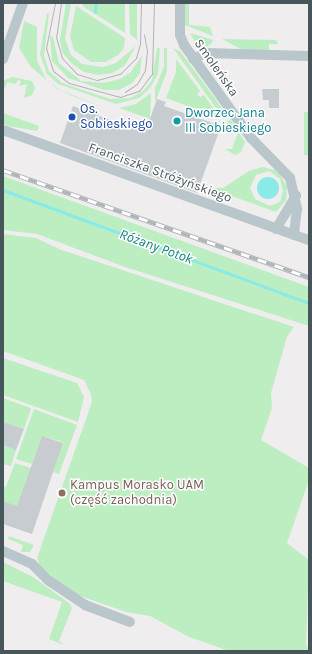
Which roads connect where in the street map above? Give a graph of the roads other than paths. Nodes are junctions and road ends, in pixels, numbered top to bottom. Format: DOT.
graph roads {
  1 [pos="23,3"];
  2 [pos="180,3"];
  3 [pos="309,56"];
  4 [pos="3,59"];
  5 [pos="193,59"];
  6 [pos="3,130"];
  7 [pos="296,196"];
  8 [pos="276,229"];
  9 [pos="294,235"];
  10 [pos="309,240"];
  11 [pos="3,551"];
  12 [pos="130,622"];
  1 -- 4 [label="street"];
  2 -- 5 [label="street, Smoleńska"];
  3 -- 5 [label="street"];
  5 -- 7 [label="street, Smoleńska"];
  6 -- 8 [label="street, Franciszka Stróżyńskiego"];
  7 -- 8 [label="street"];
  7 -- 9 [label="street, Smoleńska"];
  8 -- 9 [label="street, Franciszka Stróżyńskiego"];
  9 -- 10 [label="street, Franciszka Stróżyńskiego"];
  11 -- 12 [label="street"];
}
